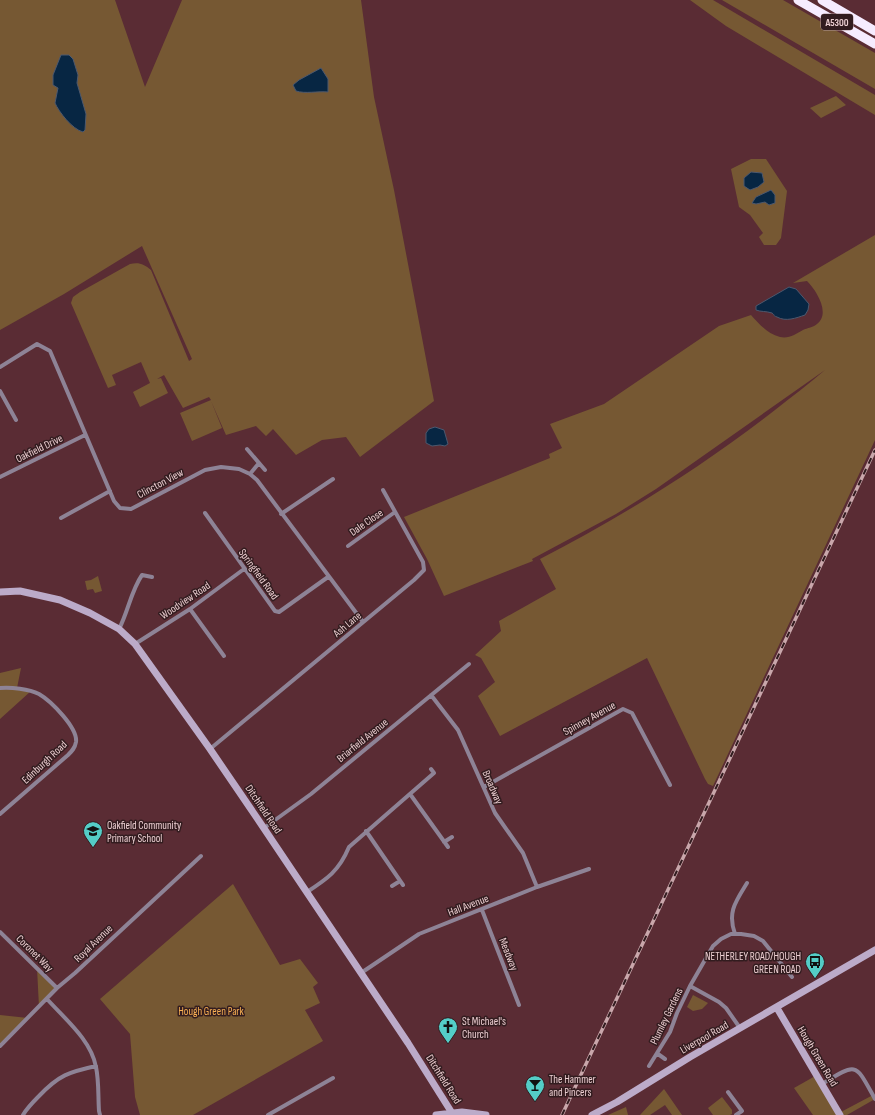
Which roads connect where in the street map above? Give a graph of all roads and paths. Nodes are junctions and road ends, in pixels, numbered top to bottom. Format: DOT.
graph roads {
  1 [pos="798,0"];
  2 [pos="822,0"];
  3 [pos="875,31"];
  4 [pos="875,44"];
  5 [pos="0,367"];
  6 [pos="0,391"];
  7 [pos="16,420"];
  8 [pos="86,435"];
  9 [pos="247,449"];
  10 [pos="259,462"];
  11 [pos="266,470"];
  12 [pos="250,474"];
  13 [pos="0,477"];
  14 [pos="332,479"];
  15 [pos="383,490"];
  16 [pos="110,492"];
  17 [pos="395,512"];
  18 [pos="204,513"];
  19 [pos="281,514"];
  20 [pos="61,518"];
  21 [pos="348,546"];
  22 [pos="244,569"];
  23 [pos="152,577"];
  24 [pos="328,577"];
  25 [pos="0,592"];
  26 [pos="190,609"];
  27 [pos="363,622"];
  28 [pos="119,629"];
  29 [pos="135,644"];
  30 [pos="224,656"];
  31 [pos="469,664"];
  32 [pos="0,688"];
  33 [pos="431,695"];
  34 [pos="210,749"];
  35 [pos="431,769"];
  36 [pos="670,785"];
  37 [pos="484,787"];
  38 [pos="410,794"];
  39 [pos="0,814"];
  40 [pos="264,828"];
  41 [pos="366,831"];
  42 [pos="452,837"];
  43 [pos="444,842"];
  44 [pos="448,847"];
  45 [pos="201,856"];
  46 [pos="589,869"];
  47 [pos="400,880"];
  48 [pos="747,883"];
  49 [pos="403,885"];
  50 [pos="392,886"];
  51 [pos="537,887"];
  52 [pos="306,892"];
  53 [pos="482,910"];
  54 [pos="0,932"];
  55 [pos="735,934"];
  56 [pos="875,950"];
  57 [pos="361,973"];
  58 [pos="792,978"];
  59 [pos="690,986"];
  60 [pos="57,988"];
  61 [pos="47,999"];
  62 [pos="519,1005"];
  63 [pos="777,1008"];
  64 [pos="740,1028"];
  65 [pos="0,1046"];
  66 [pos="658,1054"];
  67 [pos="665,1059"];
  68 [pos="96,1066"];
  69 [pos="649,1066"];
  70 [pos="333,1078"];
  71 [pos="822,1084"];
  72 [pos="728,1092"];
  73 [pos="875,1099"];
  74 [pos="452,1113"];
  75 [pos="838,1114"];
  76 [pos="23,1115"];
  77 [pos="100,1115"];
  78 [pos="268,1115"];
  79 [pos="436,1115"];
  80 [pos="486,1115"];
  81 [pos="592,1115"];
  82 [pos="736,1115"];
  1 -- 4 [label="highway, A5300"];
  2 -- 3 [label="highway, A5300"];
  5 -- 8 [label="street, Clincton View"];
  6 -- 7 [label="street"];
  8 -- 13 [label="street, Oakfield Drive"];
  8 -- 16 [label="street, Clincton View"];
  9 -- 10 [label="street"];
  10 -- 11 [label="street"];
  10 -- 12 [label="street"];
  12 -- 16 [label="street, Clincton View"];
  12 -- 19 [label="street"];
  14 -- 19 [label="street"];
  15 -- 17 [label="street, Ash Lane"];
  16 -- 20 [label="street"];
  17 -- 21 [label="street, Dale Close"];
  17 -- 27 [label="street, Ash Lane"];
  18 -- 22 [label="street, Springfield Road"];
  19 -- 24 [label="street"];
  22 -- 24 [label="street, Springfield Road"];
  22 -- 26 [label="street, Woodview Road"];
  23 -- 28 [label="street"];
  24 -- 27 [label="street"];
  25 -- 28 [label="street, Ditchfield Road"];
  26 -- 29 [label="street, Woodview Road"];
  26 -- 30 [label="street"];
  27 -- 34 [label="street, Ash Lane"];
  28 -- 29 [label="street, Ditchfield Road"];
  29 -- 34 [label="street, Ditchfield Road"];
  31 -- 33 [label="street, Briarfield Avenue"];
  32 -- 39 [label="street, Edinburgh Road"];
  33 -- 37 [label="street, Broadway"];
  33 -- 40 [label="street, Briarfield Avenue"];
  34 -- 40 [label="street, Ditchfield Road"];
  35 -- 38 [label="street"];
  36 -- 37 [label="street, Spinney Avenue"];
  37 -- 51 [label="street, Broadway"];
  38 -- 41 [label="street"];
  38 -- 43 [label="street"];
  40 -- 52 [label="street, Ditchfield Road"];
  41 -- 47 [label="street"];
  41 -- 52 [label="street"];
  42 -- 43 [label="street"];
  43 -- 44 [label="street"];
  45 -- 60 [label="street, Royal Avenue"];
  46 -- 51 [label="street, Hall Avenue"];
  47 -- 49 [label="street"];
  47 -- 50 [label="street"];
  48 -- 55 [label="street"];
  51 -- 53 [label="street, Hall Avenue"];
  52 -- 57 [label="street, Ditchfield Road"];
  53 -- 57 [label="street, Hall Avenue"];
  53 -- 62 [label="street, Meadway"];
  54 -- 60 [label="street, Coronet Way"];
  55 -- 58 [label="street"];
  55 -- 59 [label="street, Plumley Gardens"];
  56 -- 63 [label="street, Liverpool Road"];
  57 -- 74 [label="street, Ditchfield Road"];
  59 -- 64 [label="street, Plumley Gardens"];
  59 -- 66 [label="street, Plumley Gardens"];
  60 -- 61 [label="street, Royal Avenue"];
  61 -- 65 [label="street, Royal Avenue"];
  61 -- 68 [label="street"];
  63 -- 64 [label="street, Liverpool Road"];
  63 -- 71 [label="street, Hough Green Road"];
  64 -- 81 [label="street, Liverpool Road"];
  66 -- 67 [label="street, Plumley Gardens"];
  66 -- 69 [label="street, Plumley Gardens"];
  68 -- 76 [label="street"];
  68 -- 77 [label="street"];
  70 -- 78 [label="street"];
  71 -- 73 [label="street"];
  71 -- 75 [label="street, Hough Green Road"];
  72 -- 82 [label="street"];
  74 -- 79 [label="street"];
  74 -- 80 [label="street"];
}
